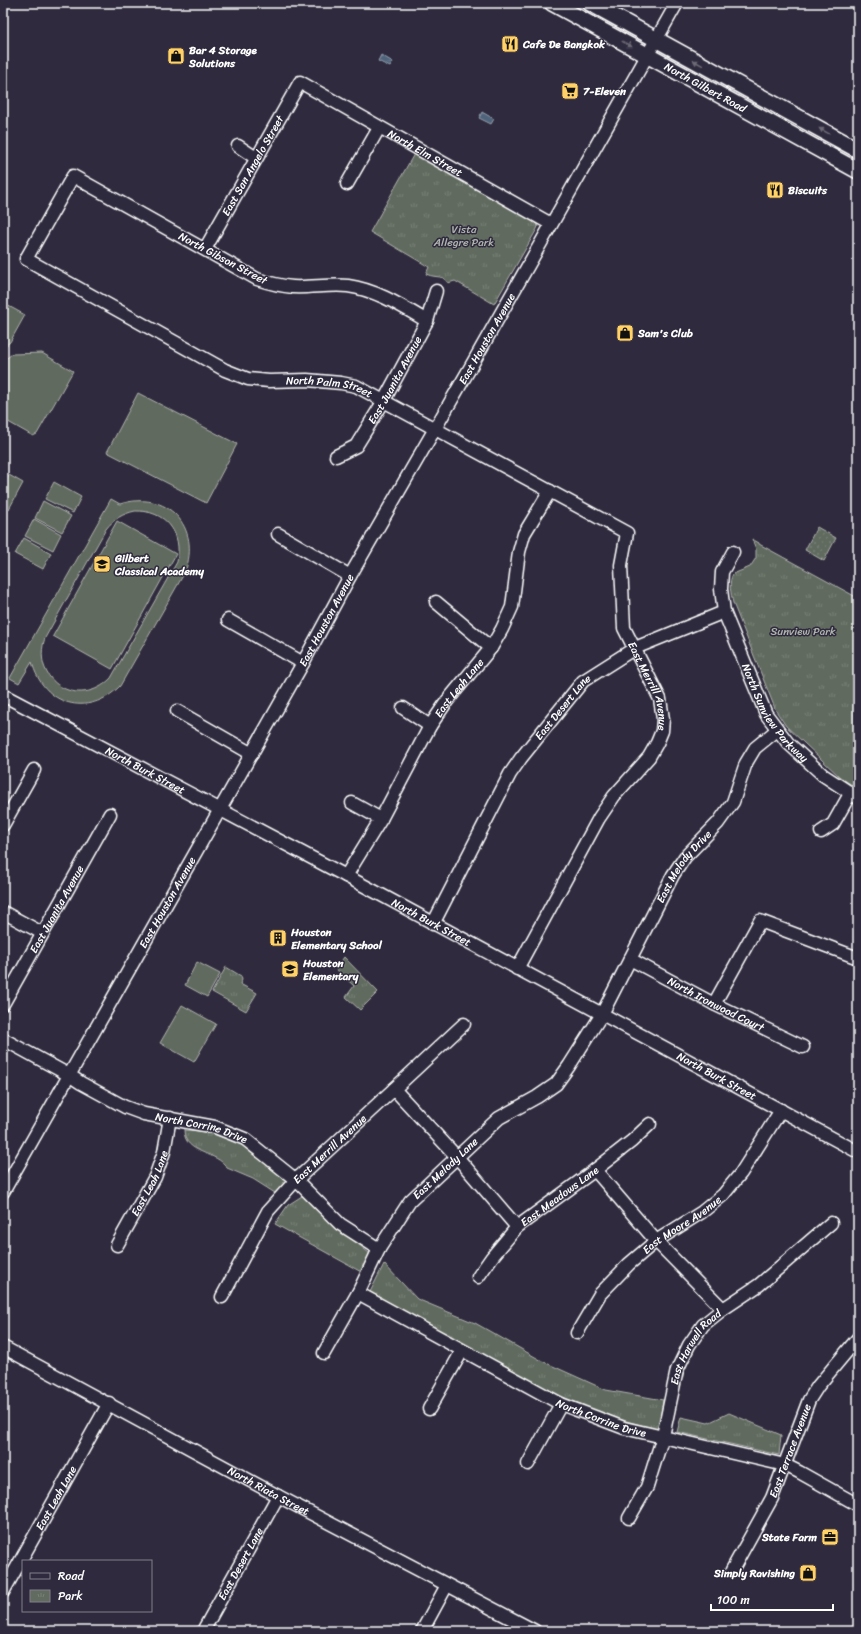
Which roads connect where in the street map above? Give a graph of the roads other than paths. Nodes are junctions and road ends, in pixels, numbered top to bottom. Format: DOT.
graph roads {
  1 [pos="552,3"];
  2 [pos="590,3"];
  3 [pos="677,3"];
  4 [pos="651,47"];
  5 [pos="300,82"];
  6 [pos="379,128"];
  7 [pos="238,146"];
  8 [pos="858,150"];
  9 [pos="256,158"];
  10 [pos="858,171"];
  11 [pos="347,184"];
  12 [pos="551,224"];
  13 [pos="205,249"];
  14 [pos="26,259"];
  15 [pos="436,291"];
  16 [pos="426,322"];
  17 [pos="384,400"];
  18 [pos="435,428"];
  19 [pos="336,456"];
  20 [pos="550,491"];
  21 [pos="627,533"];
  22 [pos="278,534"];
  23 [pos="733,552"];
  24 [pos="350,576"];
  25 [pos="436,602"];
  26 [pos="724,612"];
  27 [pos="228,620"];
  28 [pos="491,648"];
  29 [pos="635,648"];
  30 [pos="303,663"];
  31 [pos="3,695"];
  32 [pos="403,708"];
  33 [pos="177,711"];
  34 [pos="430,726"];
  35 [pos="776,730"];
  36 [pos="252,754"];
  37 [pos="34,770"];
  38 [pos="854,796"];
  39 [pos="352,803"];
  40 [pos="220,811"];
  41 [pos="110,814"];
  42 [pos="381,819"];
  43 [pos="3,825"];
  44 [pos="821,832"];
  45 [pos="346,876"];
  46 [pos="3,912"];
  47 [pos="433,924"];
  48 [pos="42,933"];
  49 [pos="858,958"];
  50 [pos="630,959"];
  51 [pos="518,969"];
  52 [pos="3,1004"];
  53 [pos="714,1004"];
  54 [pos="602,1014"];
  55 [pos="464,1024"];
  56 [pos="3,1039"];
  57 [pos="803,1047"];
  58 [pos="69,1076"];
  59 [pos="394,1089"];
  60 [pos="780,1110"];
  61 [pos="170,1118"];
  62 [pos="650,1124"];
  63 [pos="858,1152"];
  64 [pos="457,1157"];
  65 [pos="595,1170"];
  66 [pos="296,1180"];
  67 [pos="3,1192"];
  68 [pos="831,1223"];
  69 [pos="517,1227"];
  70 [pos="656,1241"];
  71 [pos="117,1245"];
  72 [pos="379,1248"];
  73 [pos="478,1277"];
  74 [pos="358,1293"];
  75 [pos="222,1297"];
  76 [pos="723,1309"];
  77 [pos="577,1332"];
  78 [pos="858,1338"];
  79 [pos="3,1347"];
  80 [pos="462,1351"];
  81 [pos="324,1353"];
  82 [pos="109,1403"];
  83 [pos="561,1404"];
  84 [pos="429,1409"];
  85 [pos="663,1436"];
  86 [pos="528,1464"];
  87 [pos="785,1466"];
  88 [pos="278,1496"];
  89 [pos="858,1505"];
  90 [pos="629,1518"];
  91 [pos="732,1570"];
  92 [pos="447,1585"];
  93 [pos="3,1592"];
  94 [pos="203,1631"];
  95 [pos="422,1631"];
  96 [pos="535,1631"];
  1 -- 4 [label="main road, North Gilbert Road, one-way"];
  2 -- 4 [label="main road, North Gilbert Road"];
  3 -- 4 [label="street, East Houston Avenue"];
  8 -- 4 [label="main road, North Gilbert Road, one-way"];
  4 -- 10 [label="main road, North Gilbert Road"];
  4 -- 12 [label="street, East Houston Avenue"];
  5 -- 6 [label="street, North Elm Street"];
  5 -- 9 [label="street, East San Angelo Street"];
  6 -- 11 [label="street"];
  6 -- 12 [label="street, North Elm Street"];
  7 -- 9 [label="street"];
  9 -- 13 [label="street, East San Angelo Street"];
  12 -- 18 [label="street, East Houston Avenue"];
  13 -- 14 [label="street, North Gibson Street"];
  13 -- 16 [label="street, North Gibson Street"];
  14 -- 17 [label="street, North Palm Street"];
  15 -- 16 [label="street, East Juanita Avenue"];
  16 -- 17 [label="street, East Juanita Avenue"];
  17 -- 18 [label="street, North Palm Street"];
  17 -- 19 [label="street, East Juanita Avenue"];
  18 -- 20 [label="street, North Palm Street"];
  18 -- 24 [label="street, East Houston Avenue"];
  20 -- 21 [label="street, North Palm Street"];
  20 -- 28 [label="street, East Leah Lane"];
  21 -- 29 [label="street, East Merrill Avenue"];
  22 -- 24 [label="street"];
  23 -- 26 [label="street"];
  24 -- 30 [label="street, East Houston Avenue"];
  25 -- 28 [label="street"];
  26 -- 29 [label="street, East Desert Lane"];
  26 -- 35 [label="street, North Sunview Parkway"];
  27 -- 30 [label="street"];
  28 -- 34 [label="street, East Leah Lane"];
  29 -- 47 [label="street, East Desert Lane"];
  29 -- 51 [label="street, East Merrill Avenue"];
  30 -- 36 [label="street, East Houston Avenue"];
  31 -- 40 [label="street, North Burk Street"];
  32 -- 34 [label="street"];
  33 -- 36 [label="street"];
  34 -- 42 [label="street, East Leah Lane"];
  35 -- 38 [label="street, North Sunview Parkway"];
  35 -- 50 [label="street, East Melody Drive"];
  36 -- 40 [label="street, East Houston Avenue"];
  37 -- 43 [label="street"];
  38 -- 44 [label="street, North Sunview Parkway"];
  39 -- 42 [label="street"];
  40 -- 45 [label="street, North Burk Street"];
  40 -- 58 [label="street, East Houston Avenue"];
  41 -- 48 [label="street, East Juanita Avenue"];
  42 -- 45 [label="street, East Leah Lane"];
  45 -- 47 [label="street, North Burk Street"];
  46 -- 48 [label="street"];
  47 -- 51 [label="street, North Burk Street"];
  48 -- 52 [label="street, East Juanita Avenue"];
  49 -- 53 [label="street"];
  50 -- 53 [label="street, North Ironwood Court"];
  50 -- 54 [label="street, East Melody Drive"];
  51 -- 54 [label="street, North Burk Street"];
  53 -- 57 [label="street, North Ironwood Court"];
  54 -- 60 [label="street, North Burk Street"];
  54 -- 64 [label="street, East Melody Lane"];
  55 -- 59 [label="street, East Merrill Avenue"];
  56 -- 58 [label="street, North Corrine Drive"];
  58 -- 61 [label="street, North Corrine Drive"];
  58 -- 67 [label="street, East Houston Avenue"];
  59 -- 64 [label="street"];
  59 -- 66 [label="street, East Merrill Avenue"];
  60 -- 63 [label="street, North Burk Street"];
  60 -- 70 [label="street, East Moore Avenue"];
  61 -- 66 [label="street, North Corrine Drive"];
  61 -- 71 [label="street, East Leah Lane"];
  62 -- 65 [label="street, East Meadows Lane"];
  64 -- 69 [label="street"];
  64 -- 72 [label="street, East Melody Lane"];
  65 -- 69 [label="street, East Meadows Lane"];
  65 -- 70 [label="street"];
  66 -- 72 [label="street, North Corrine Drive"];
  66 -- 75 [label="street, East Merrill Avenue"];
  68 -- 76 [label="street, East Harwell Road"];
  69 -- 73 [label="street, East Meadows Lane"];
  70 -- 76 [label="street"];
  70 -- 77 [label="street, East Moore Avenue"];
  72 -- 74 [label="street, East Melody Lane"];
  74 -- 80 [label="street, North Corrine Drive"];
  74 -- 81 [label="street, East Melody Lane"];
  76 -- 85 [label="street, East Harwell Road"];
  78 -- 87 [label="street, East Terrace Avenue"];
  79 -- 82 [label="street, North Riata Street"];
  80 -- 83 [label="street, North Corrine Drive"];
  80 -- 84 [label="street"];
  82 -- 88 [label="street, North Riata Street"];
  82 -- 93 [label="street, East Leah Lane"];
  83 -- 85 [label="street, North Corrine Drive"];
  83 -- 86 [label="street"];
  85 -- 87 [label="street, North Corrine Drive"];
  85 -- 90 [label="street, East Harwell Road"];
  87 -- 89 [label="street, North Corrine Drive"];
  87 -- 91 [label="street, East Terrace Avenue"];
  88 -- 92 [label="street, North Riata Street"];
  88 -- 94 [label="street, East Desert Lane"];
  92 -- 95 [label="street"];
  92 -- 96 [label="street, North Riata Street"];
}
